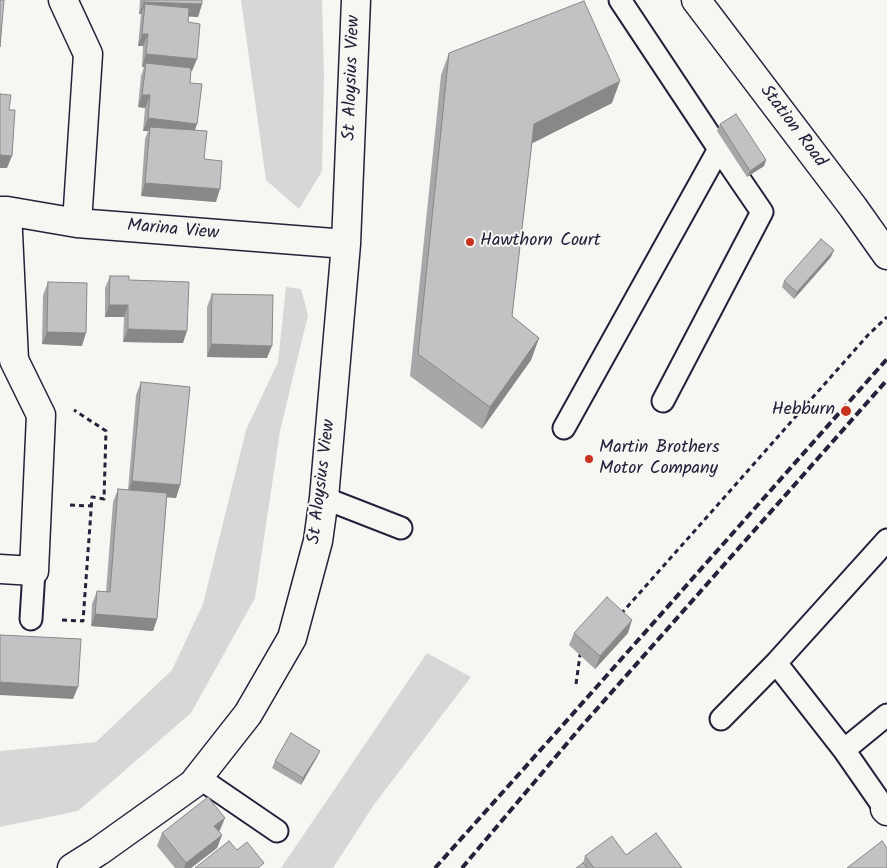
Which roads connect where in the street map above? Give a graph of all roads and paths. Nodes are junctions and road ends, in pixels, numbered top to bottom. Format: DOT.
graph roads {
  1 [pos="63,0"];
  2 [pos="356,0"];
  3 [pos="620,0"];
  4 [pos="696,0"];
  5 [pos="719,149"];
  6 [pos="3,211"];
  7 [pos="78,223"];
  8 [pos="346,244"];
  9 [pos="887,255"];
  10 [pos="887,317"];
  11 [pos="663,401"];
  12 [pos="73,410"];
  13 [pos="564,428"];
  14 [pos="324,498"];
  15 [pos="401,528"];
  16 [pos="887,540"];
  17 [pos="0,569"];
  18 [pos="34,571"];
  19 [pos="31,619"];
  20 [pos="615,621"];
  21 [pos="587,648"];
  22 [pos="776,664"];
  23 [pos="576,684"];
  24 [pos="887,714"];
  25 [pos="721,719"];
  26 [pos="844,750"];
  27 [pos="198,777"];
  28 [pos="886,810"];
  29 [pos="277,831"];
  30 [pos="72,868"];
  1 -- 7 [label="street"];
  2 -- 8 [label="street, St Aloysius View"];
  3 -- 5 [label="lane"];
  4 -- 9 [label="street, Station Road"];
  5 -- 11 [label="lane"];
  5 -- 13 [label="lane"];
  6 -- 7 [label="street, Marina View"];
  6 -- 18 [label="street"];
  7 -- 8 [label="street, Marina View"];
  8 -- 14 [label="street, St Aloysius View"];
  10 -- 20 [label="path"];
  12 -- 19 [label="path"];
  14 -- 15 [label="lane"];
  14 -- 27 [label="street, St Aloysius View"];
  16 -- 22 [label="lane"];
  17 -- 18 [label="street"];
  18 -- 19 [label="lane"];
  21 -- 23 [label="path"];
  22 -- 25 [label="lane"];
  22 -- 26 [label="lane"];
  24 -- 26 [label="lane"];
  26 -- 28 [label="lane"];
  27 -- 29 [label="lane"];
  27 -- 30 [label="street, St Aloysius View"];
}
